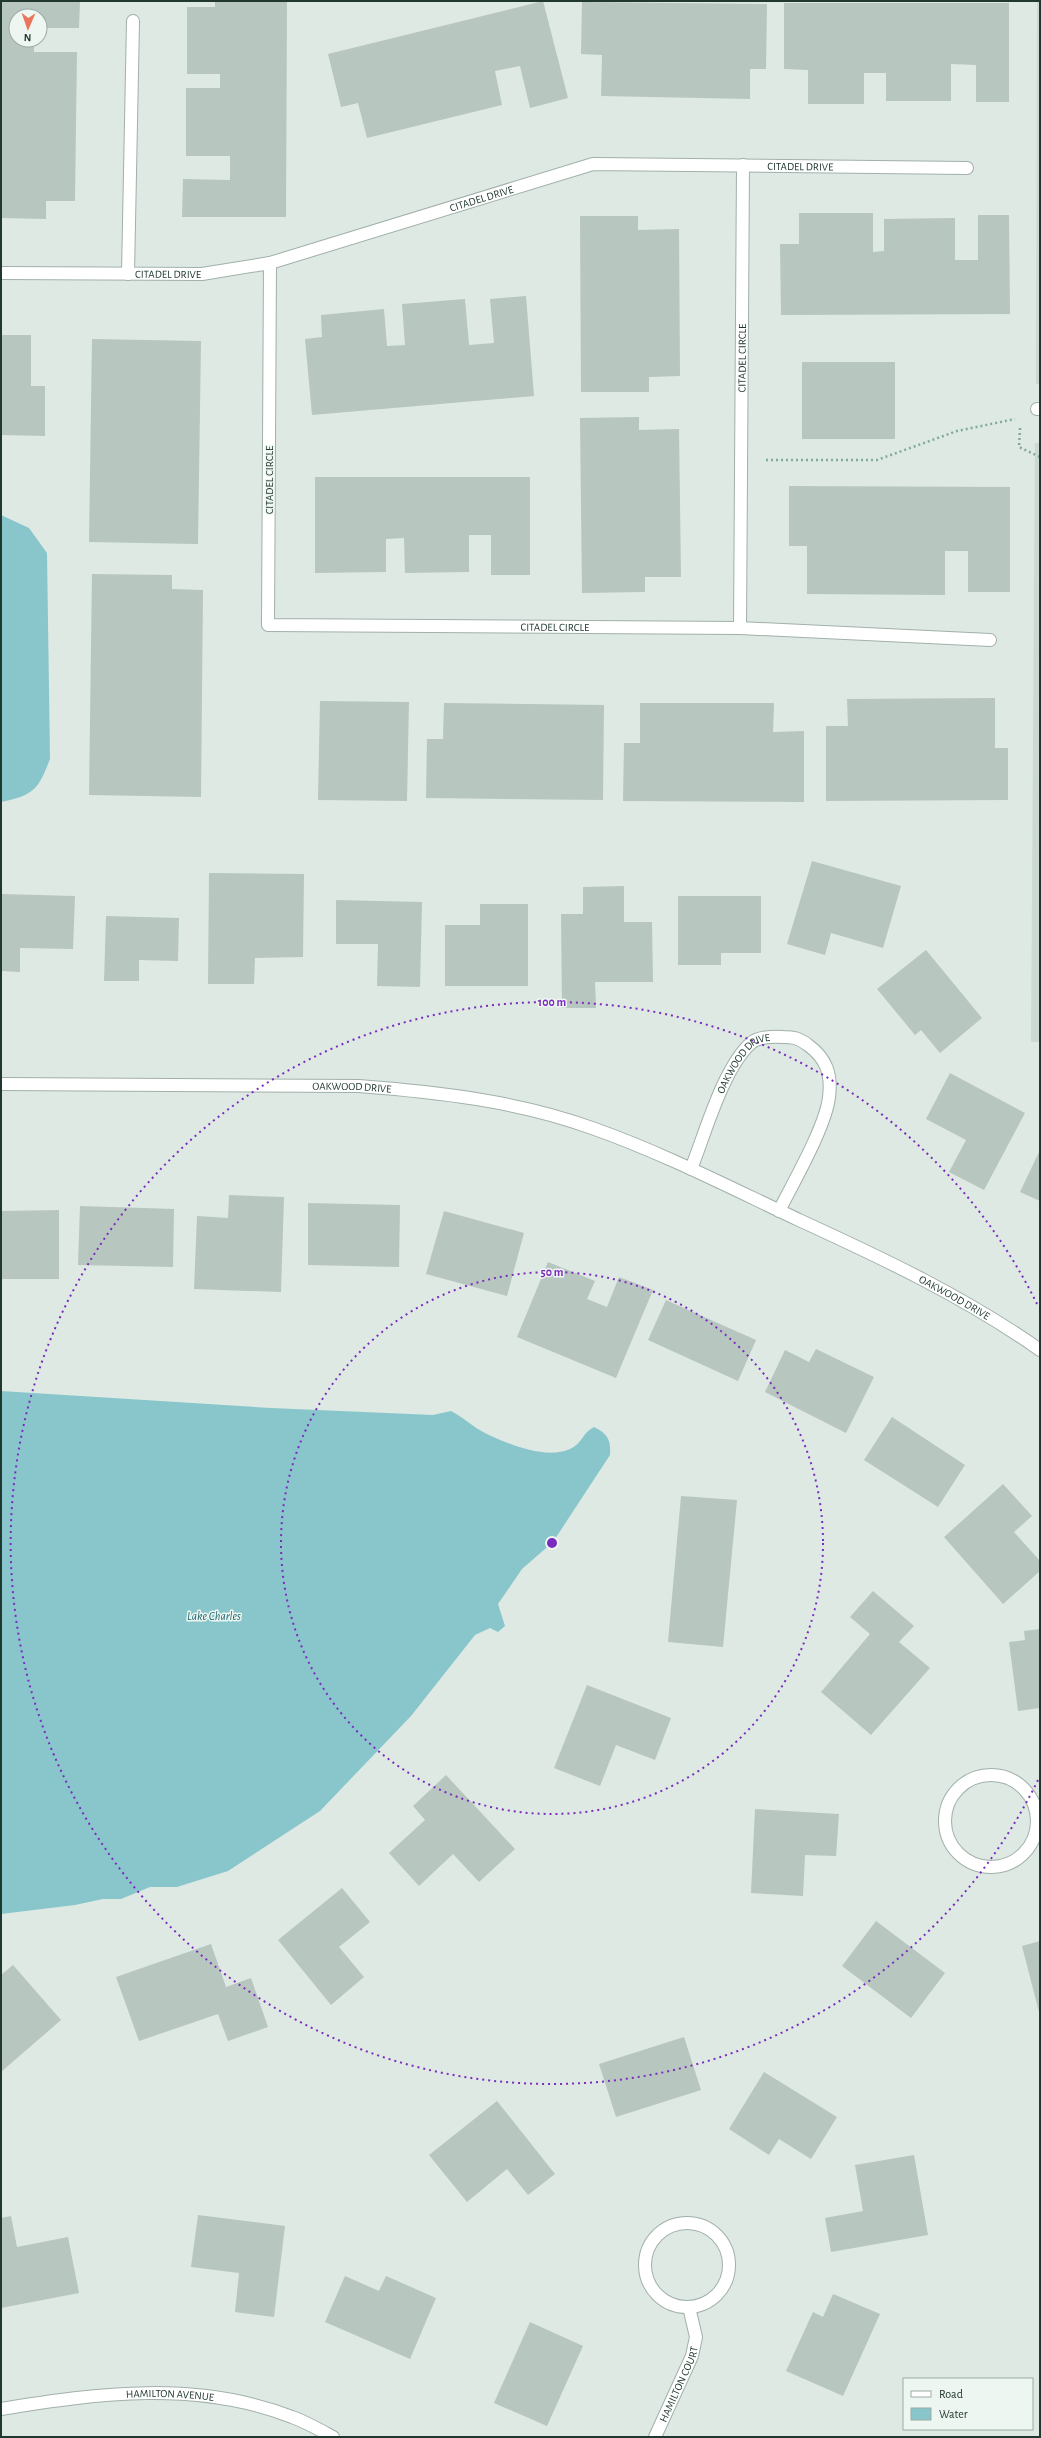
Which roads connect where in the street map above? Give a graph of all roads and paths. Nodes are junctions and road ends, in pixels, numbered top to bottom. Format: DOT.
graph roads {
  1 [pos="133,21"];
  2 [pos="743,165"];
  3 [pos="968,168"];
  4 [pos="270,263"];
  5 [pos="1,273"];
  6 [pos="128,274"];
  7 [pos="1038,409"];
  8 [pos="1021,417"];
  9 [pos="1040,457"];
  10 [pos="741,459"];
  11 [pos="740,628"];
  12 [pos="990,640"];
  13 [pos="1,1084"];
  14 [pos="692,1169"];
  15 [pos="780,1211"];
  16 [pos="1040,1350"];
  17 [pos="1039,1819"];
  18 [pos="690,2307"];
  19 [pos="1,2409"];
  20 [pos="333,2437"];
  21 [pos="655,2437"];
  1 -- 6 [label="street"];
  2 -- 3 [label="street, CITADEL DRIVE"];
  2 -- 4 [label="street, CITADEL DRIVE"];
  2 -- 10 [label="street, CITADEL CIRCLE"];
  4 -- 6 [label="street, CITADEL DRIVE"];
  4 -- 11 [label="street, CITADEL CIRCLE"];
  5 -- 6 [label="street, CITADEL DRIVE"];
  7 -- 8 [label="path"];
  8 -- 9 [label="path"];
  8 -- 10 [label="path"];
  10 -- 11 [label="street, CITADEL CIRCLE"];
  11 -- 12 [label="street"];
  13 -- 14 [label="street, OAKWOOD DRIVE"];
  14 -- 15 [label="street, OAKWOOD DRIVE"];
  14 -- 15 [label="street, OAKWOOD DRIVE"];
  15 -- 16 [label="street, OAKWOOD DRIVE"];
  17 -- 17 [label="street"];
  18 -- 18 [label="street"];
  18 -- 21 [label="street, HAMILTON COURT"];
  19 -- 20 [label="street, HAMILTON AVENUE"];
}
